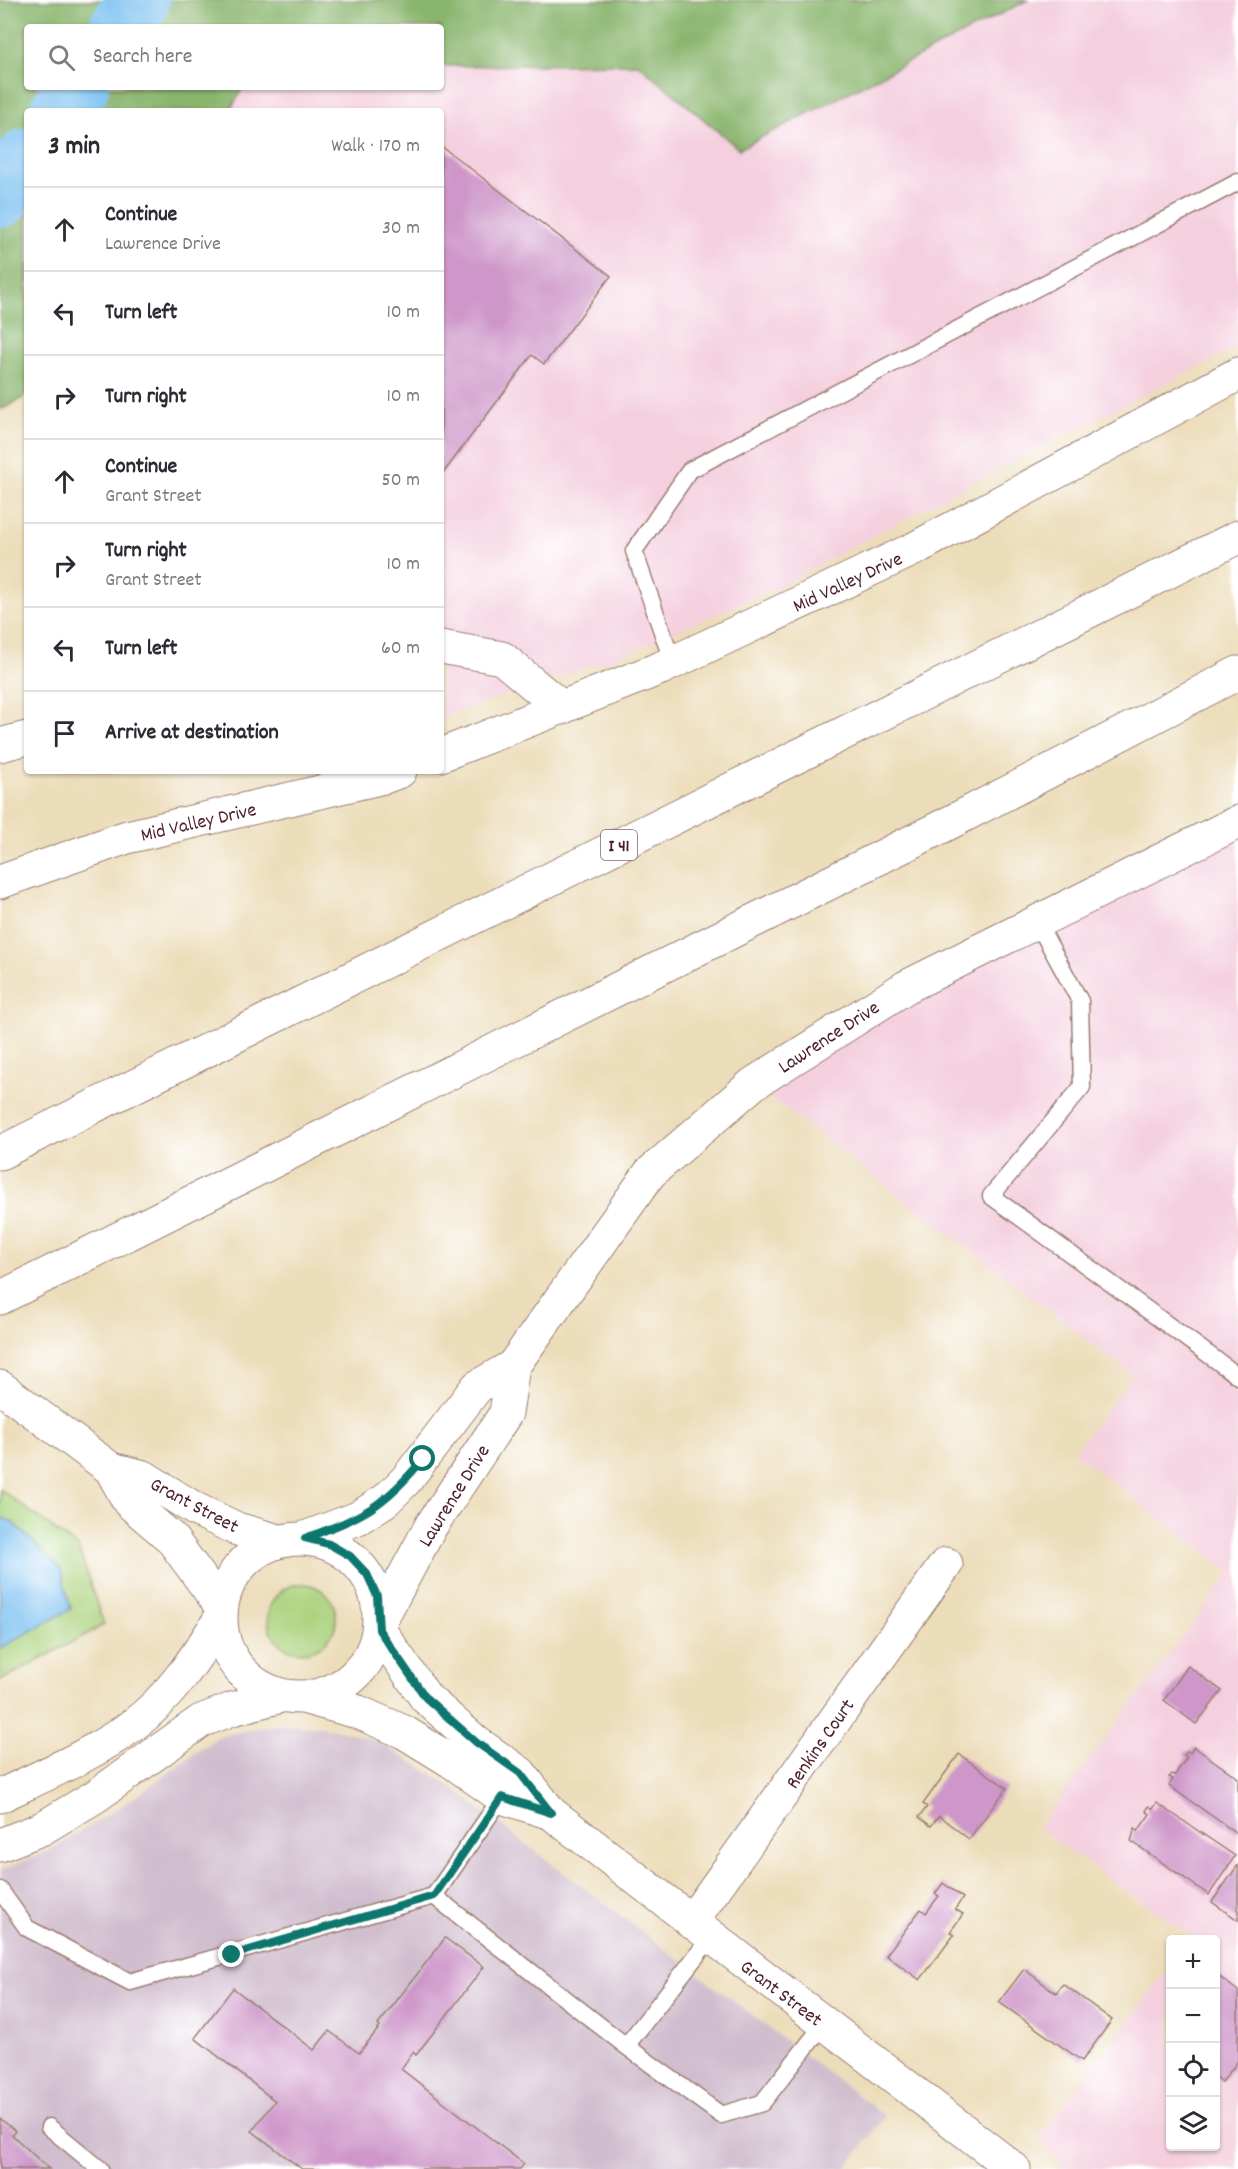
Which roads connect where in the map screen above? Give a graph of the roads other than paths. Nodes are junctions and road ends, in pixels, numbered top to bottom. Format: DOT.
graph roads {
  1 [pos="1238,182"];
  2 [pos="1238,374"];
  3 [pos="1238,537"];
  4 [pos="444,648"];
  5 [pos="673,663"];
  6 [pos="1238,673"];
  7 [pos="562,708"];
  8 [pos="24,739"];
  9 [pos="0,745"];
  10 [pos="444,754"];
  11 [pos="392,774"];
  12 [pos="1238,822"];
  13 [pos="0,882"];
  14 [pos="1037,922"];
  15 [pos="0,1153"];
  16 [pos="11,1293"];
  17 [pos="513,1366"];
  18 [pos="1238,1376"];
  19 [pos="0,1387"];
  20 [pos="111,1469"];
  21 [pos="292,1539"];
  22 [pos="946,1564"];
  23 [pos="220,1612"];
  24 [pos="380,1625"];
  25 [pos="294,1697"];
  26 [pos="0,1796"];
  27 [pos="502,1797"];
  28 [pos="551,1813"];
  29 [pos="0,1845"];
  30 [pos="0,1890"];
  31 [pos="434,1896"];
  32 [pos="701,1930"];
  33 [pos="824,2024"];
  34 [pos="626,2046"];
  35 [pos="49,2127"];
  36 [pos="99,2169"];
  37 [pos="1014,2169"];
  1 -- 5 [label="lane"];
  2 -- 5 [label="main road, Mid Valley Drive"];
  3 -- 15 [label="main road, I 41"];
  4 -- 7 [label="main road"];
  5 -- 7 [label="main road, Mid Valley Drive"];
  6 -- 16 [label="main road"];
  7 -- 10 [label="main road, Mid Valley Drive"];
  8 -- 9 [label="main road"];
  11 -- 13 [label="main road, Mid Valley Drive"];
  12 -- 14 [label="main road, Lawrence Drive"];
  14 -- 17 [label="main road, Lawrence Drive"];
  14 -- 18 [label="lane"];
  17 -- 21 [label="main road, Lawrence Drive"];
  17 -- 24 [label="main road, Lawrence Drive"];
  19 -- 20 [label="main road, Grant Street"];
  20 -- 21 [label="main road, Grant Street"];
  20 -- 23 [label="main road, Grant Street"];
  21 -- 23 [label="main road"];
  21 -- 24 [label="main road"];
  22 -- 32 [label="main road, Renkins Court"];
  23 -- 25 [label="main road"];
  23 -- 26 [label="main road"];
  24 -- 25 [label="main road"];
  24 -- 28 [label="main road, Grant Street"];
  25 -- 27 [label="main road, Grant Street"];
  25 -- 29 [label="main road"];
  27 -- 28 [label="main road, Grant Street"];
  27 -- 31 [label="lane"];
  28 -- 32 [label="main road, Grant Street"];
  30 -- 31 [label="lane"];
  31 -- 34 [label="lane"];
  32 -- 33 [label="main road, Grant Street"];
  32 -- 34 [label="lane"];
  33 -- 34 [label="lane"];
  33 -- 37 [label="main road, Grant Street"];
  35 -- 36 [label="lane"];
}
